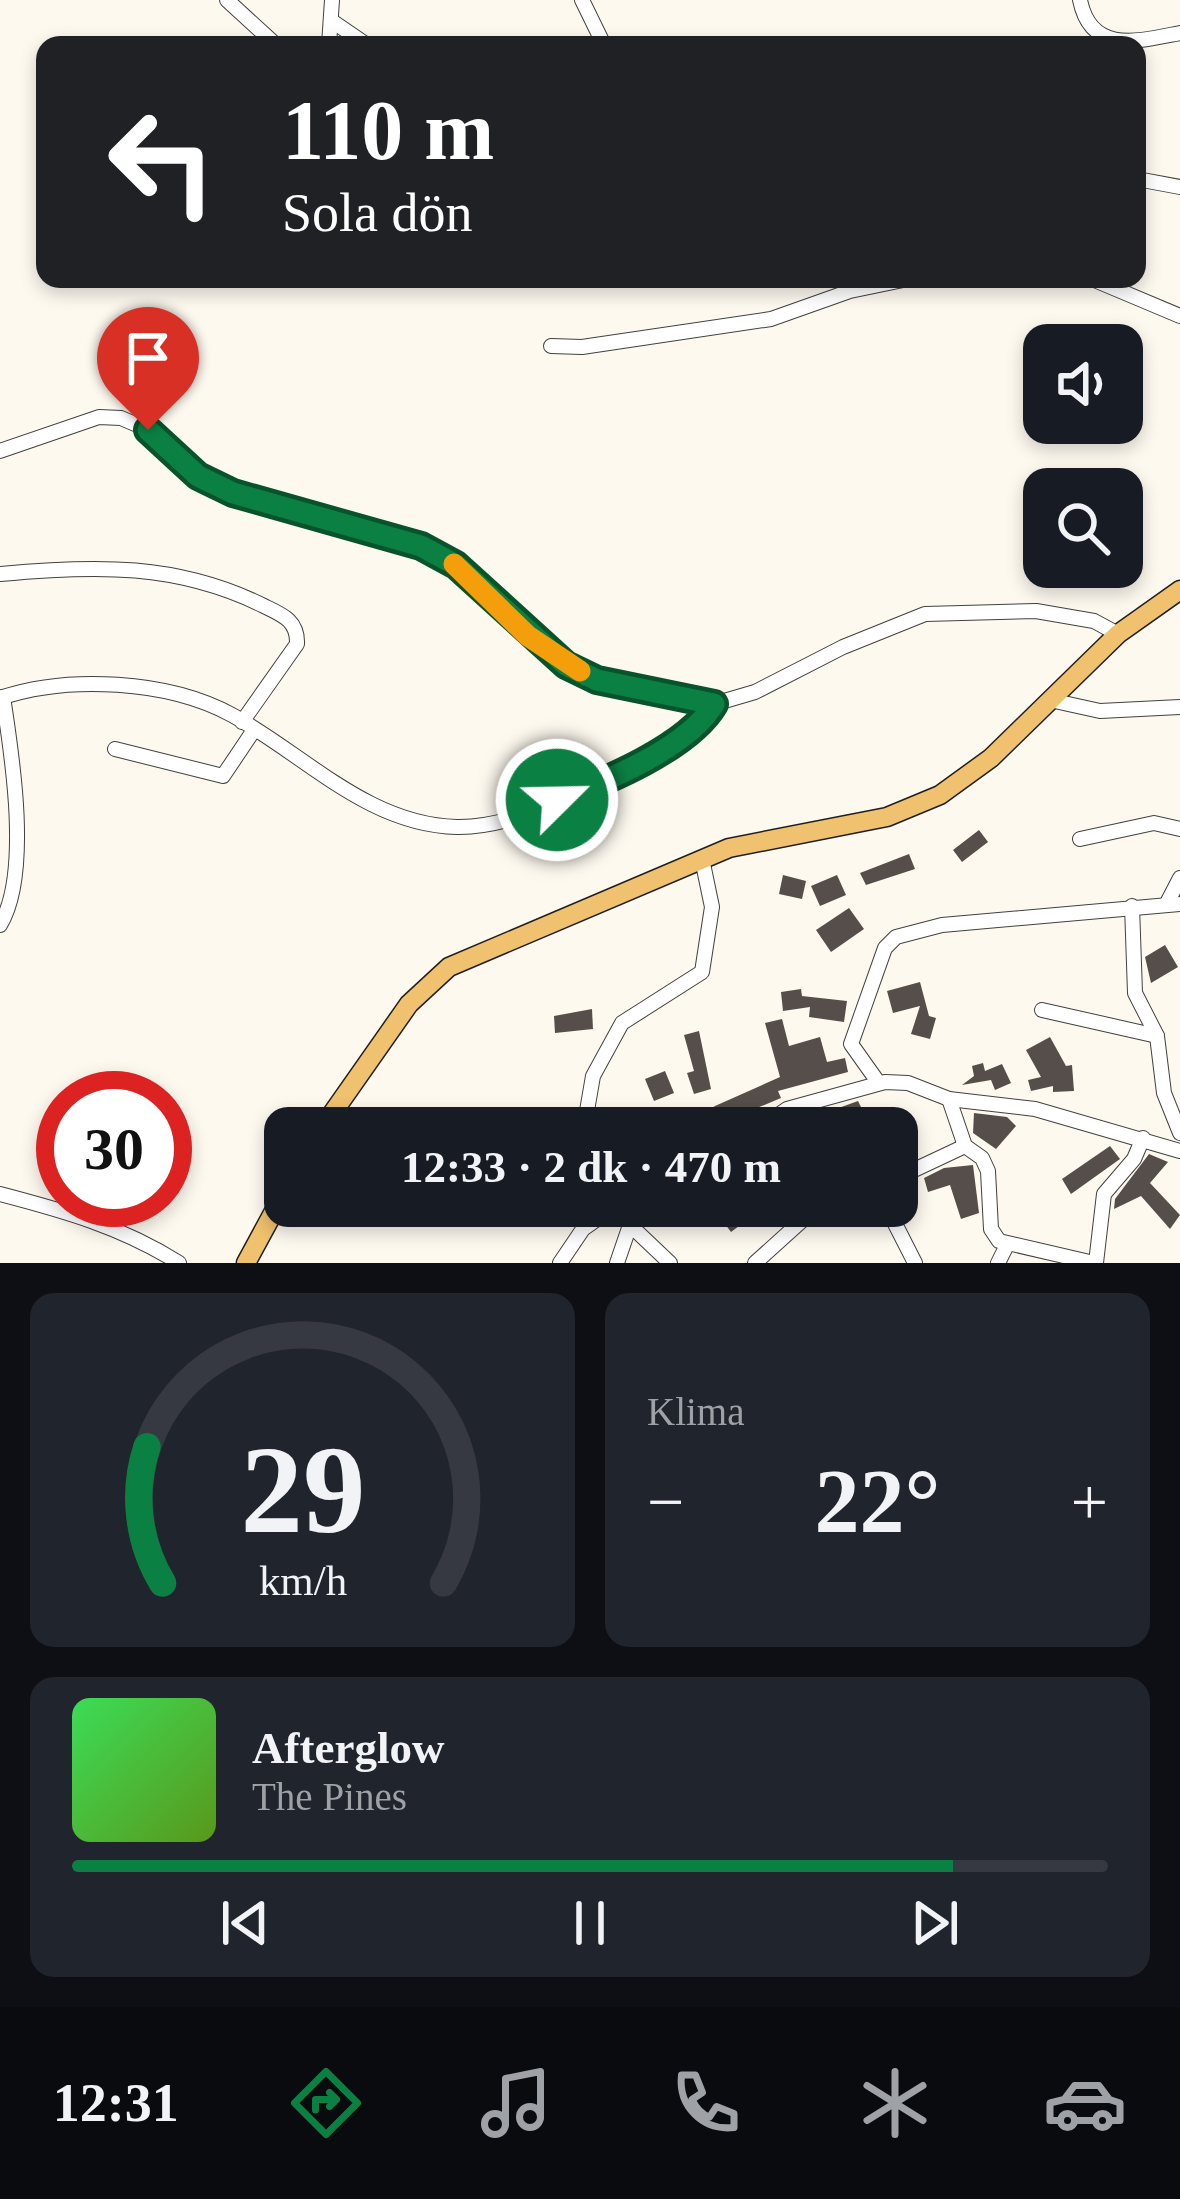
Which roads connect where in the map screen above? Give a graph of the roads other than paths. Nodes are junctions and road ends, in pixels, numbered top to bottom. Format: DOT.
graph roads {
  1 [pos="227,0"];
  2 [pos="332,0"];
  3 [pos="582,0"];
  4 [pos="1080,0"];
  5 [pos="332,21"];
  6 [pos="1180,33"];
  7 [pos="266,36"];
  8 [pos="330,36"];
  9 [pos="354,36"];
  10 [pos="600,36"];
  11 [pos="1105,36"];
  12 [pos="1146,38"];
  13 [pos="1146,181"];
  14 [pos="1180,187"];
  15 [pos="864,288"];
  16 [pos="1113,288"];
  17 [pos="1180,316"];
  18 [pos="551,346"];
  19 [pos="0,451"];
  20 [pos="0,574"];
  21 [pos="1180,590"];
  22 [pos="1118,634"];
  23 [pos="2,698"];
  24 [pos="1050,700"];
  25 [pos="714,704"];
  26 [pos="1180,707"];
  27 [pos="248,726"];
  28 [pos="115,748"];
  29 [pos="1180,829"];
  30 [pos="1080,838"];
  31 [pos="702,860"];
  32 [pos="1180,878"];
  33 [pos="1173,904"];
  34 [pos="1132,906"];
  35 [pos="0,925"];
  36 [pos="1042,1010"];
  37 [pos="1157,1036"];
  38 [pos="878,1082"];
  39 [pos="950,1099"];
  40 [pos="337,1107"];
  41 [pos="588,1107"];
  42 [pos="794,1107"];
  43 [pos="1180,1133"];
  44 [pos="1143,1138"];
  45 [pos="965,1146"];
  46 [pos="1180,1149"];
  47 [pos="918,1168"];
  48 [pos="0,1194"];
  49 [pos="266,1227"];
  50 [pos="584,1227"];
  51 [pos="629,1227"];
  52 [pos="632,1227"];
  53 [pos="795,1227"];
  54 [pos="897,1227"];
  55 [pos="1007,1245"];
  56 [pos="179,1263"];
  57 [pos="246,1263"];
  58 [pos="560,1263"];
  59 [pos="616,1263"];
  60 [pos="670,1263"];
  61 [pos="755,1263"];
  62 [pos="915,1263"];
  63 [pos="998,1263"];
  64 [pos="1095,1263"];
  1 -- 7 [label="street"];
  2 -- 5 [label="street"];
  3 -- 10 [label="street"];
  4 -- 11 [label="street"];
  5 -- 8 [label="street"];
  5 -- 9 [label="street"];
  6 -- 12 [label="street"];
  13 -- 14 [label="street"];
  15 -- 18 [label="street"];
  16 -- 17 [label="street"];
  19 -- 25 [label="street"];
  20 -- 27 [label="street"];
  21 -- 22 [label="main road"];
  22 -- 24 [label="main road"];
  22 -- 25 [label="street"];
  23 -- 27 [label="street"];
  23 -- 35 [label="street"];
  24 -- 26 [label="street"];
  24 -- 31 [label="main road"];
  25 -- 27 [label="street"];
  27 -- 28 [label="street"];
  29 -- 30 [label="street"];
  31 -- 40 [label="main road"];
  31 -- 41 [label="street"];
  32 -- 33 [label="street"];
  33 -- 34 [label="street"];
  34 -- 37 [label="street"];
  34 -- 38 [label="street"];
  36 -- 37 [label="street"];
  37 -- 43 [label="street"];
  38 -- 39 [label="street"];
  38 -- 42 [label="street"];
  39 -- 44 [label="street"];
  39 -- 45 [label="street"];
  44 -- 46 [label="street"];
  44 -- 64 [label="street"];
  45 -- 47 [label="street"];
  45 -- 55 [label="street"];
  48 -- 56 [label="street"];
  49 -- 57 [label="main road"];
  50 -- 58 [label="street"];
  51 -- 59 [label="street"];
  52 -- 60 [label="street"];
  53 -- 61 [label="street"];
  54 -- 62 [label="street"];
  55 -- 63 [label="street"];
  55 -- 64 [label="street"];
}
